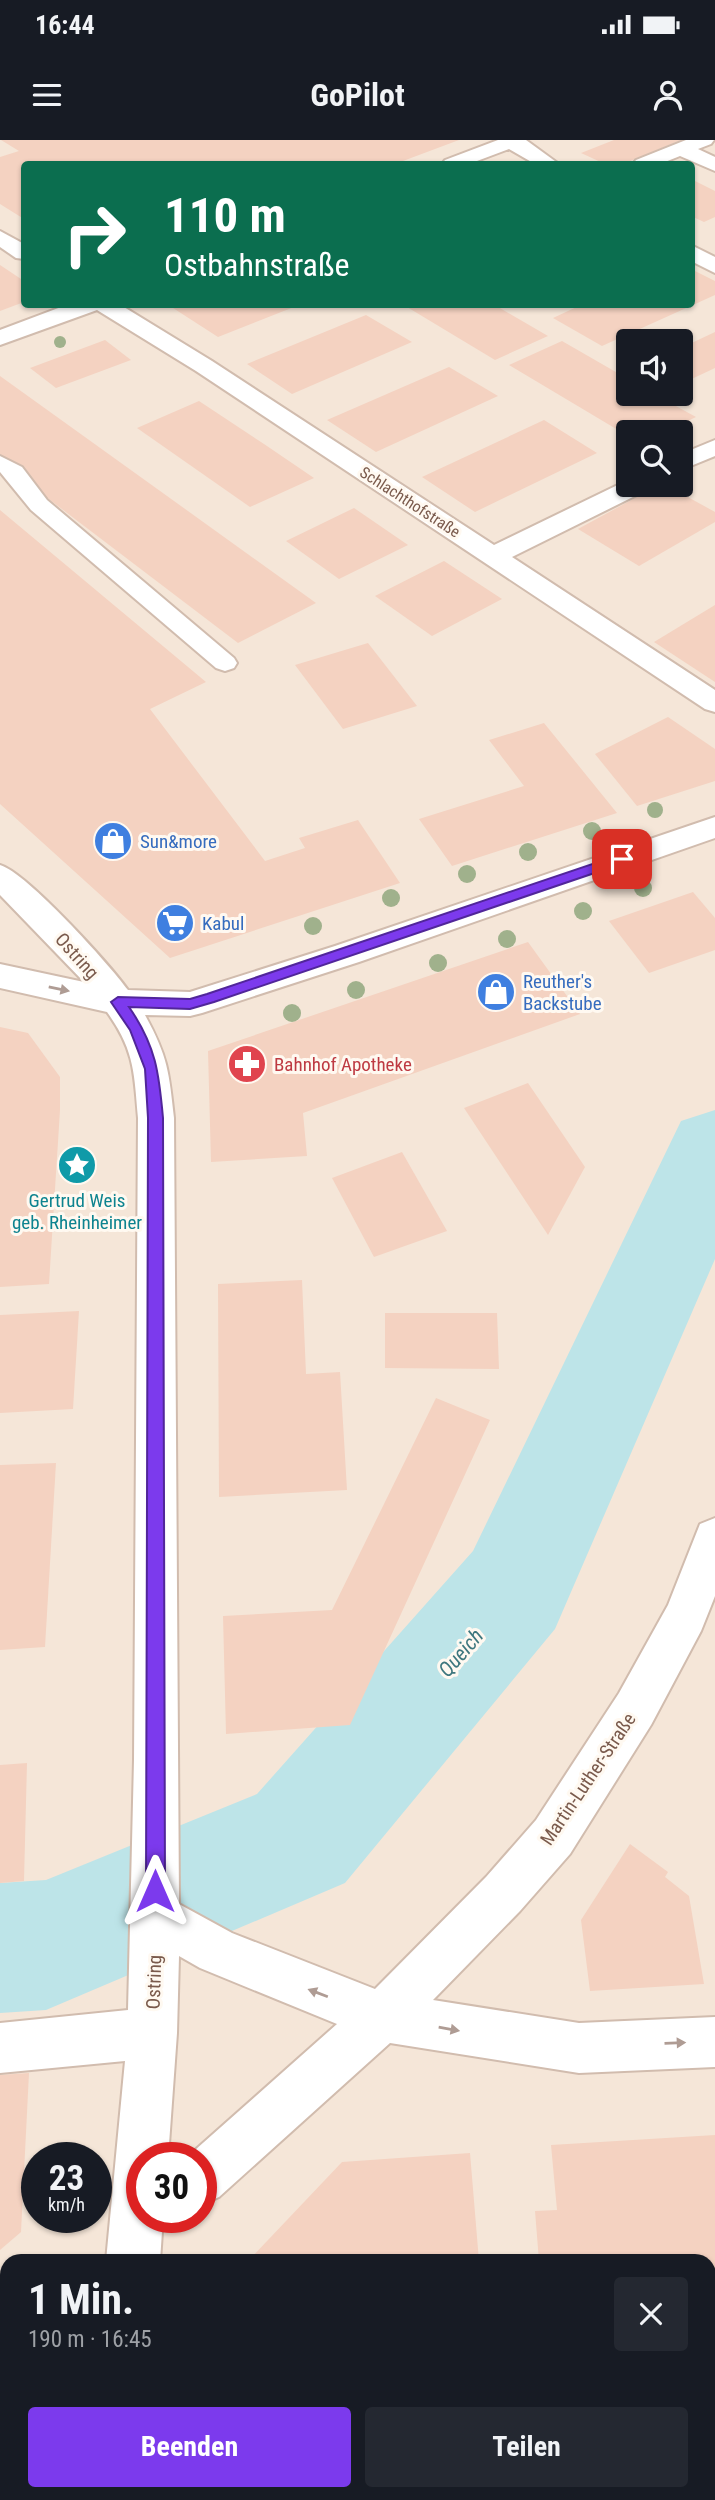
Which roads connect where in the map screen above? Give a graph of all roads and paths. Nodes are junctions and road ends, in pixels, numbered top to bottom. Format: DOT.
graph roads {
  1 [pos="704,140"];
  2 [pos="514,141"];
  3 [pos="681,149"];
  4 [pos="460,161"];
  5 [pos="544,161"];
  6 [pos="651,161"];
  7 [pos="715,165"];
  8 [pos="0,237"];
  9 [pos="21,251"];
  10 [pos="695,254"];
  11 [pos="715,266"];
  12 [pos="80,308"];
  13 [pos="110,308"];
  14 [pos="0,338"];
  15 [pos="715,447"];
  16 [pos="693,457"];
  17 [pos="0,462"];
  18 [pos="616,496"];
  19 [pos="493,556"];
  20 [pos="225,663"];
  21 [pos="715,703"];
  22 [pos="715,827"];
  23 [pos="0,876"];
  24 [pos="0,976"];
  25 [pos="118,1002"];
  26 [pos="715,1538"];
  27 [pos="155,1917"];
  28 [pos="382,2017"];
  29 [pos="152,2034"];
  30 [pos="715,2042"];
  31 [pos="0,2048"];
  32 [pos="217,2165"];
  33 [pos="134,2244"];
  1 -- 3 [label="street"];
  2 -- 4 [label="street"];
  2 -- 5 [label="street"];
  3 -- 6 [label="street"];
  3 -- 7 [label="street"];
  8 -- 9 [label="street"];
  10 -- 11 [label="street"];
  12 -- 14 [label="street"];
  13 -- 19 [label="street, Schlachthofstraße"];
  15 -- 16 [label="street"];
  17 -- 20 [label="lane"];
  18 -- 19 [label="street"];
  19 -- 21 [label="street, Schlachthofstraße"];
  22 -- 25 [label="street"];
  23 -- 25 [label="street, Ostring"];
  24 -- 25 [label="street, one-way"];
  25 -- 27 [label="street, Ostring"];
  26 -- 28 [label="street, Martin-Luther-Straße"];
  28 -- 27 [label="street, one-way"];
  27 -- 29 [label="street, Ostring"];
  28 -- 30 [label="street, one-way"];
  28 -- 32 [label="street, Martin-Luther-Straße"];
  29 -- 31 [label="street"];
  29 -- 33 [label="street, Ostring"];
}
